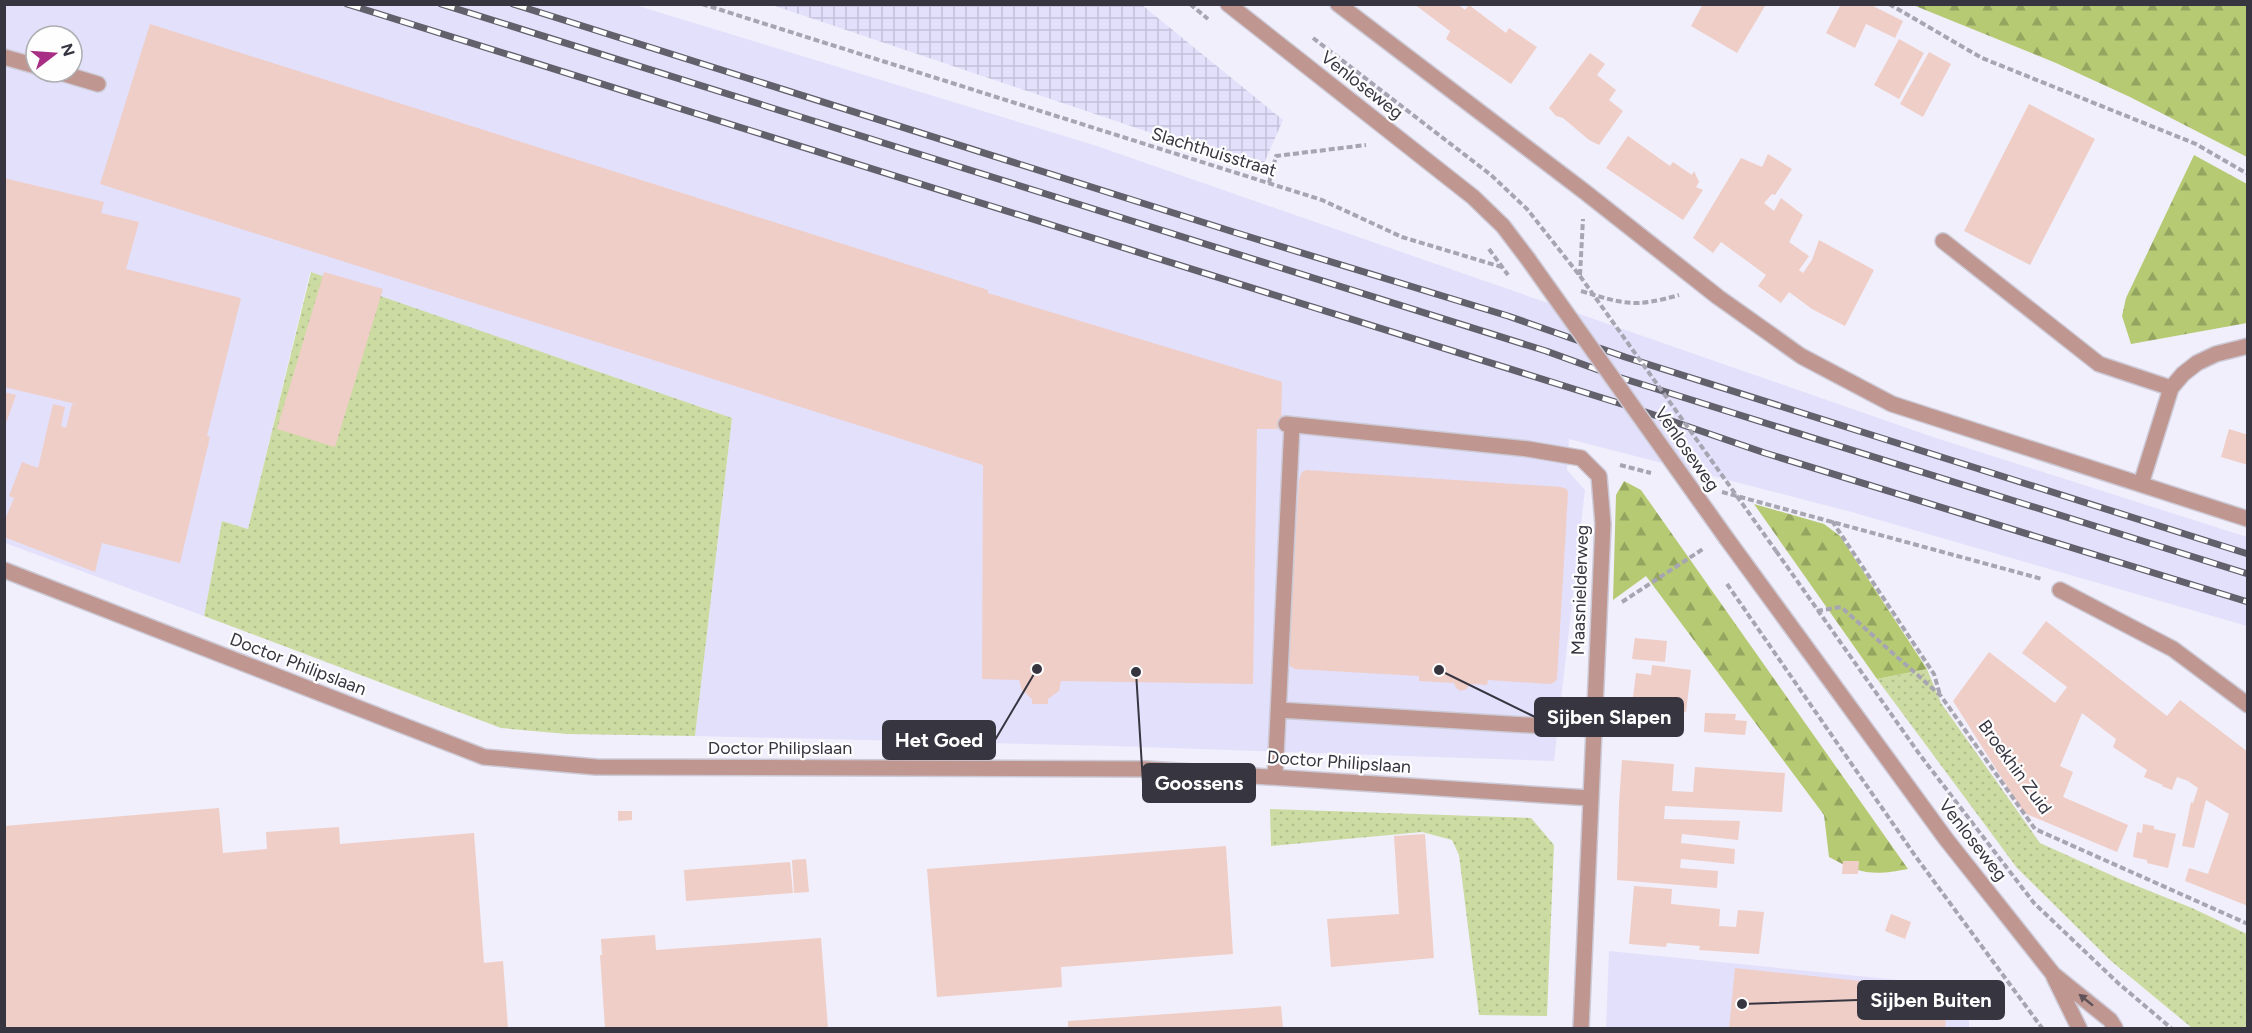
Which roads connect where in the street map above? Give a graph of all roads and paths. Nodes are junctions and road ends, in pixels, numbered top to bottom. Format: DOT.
graph roads {
  1 [pos="702,4"];
  2 [pos="1228,4"];
  3 [pos="1338,4"];
  4 [pos="1889,4"];
  5 [pos="4,57"];
  6 [pos="24,63"];
  7 [pos="84,80"];
  8 [pos="98,84"];
  9 [pos="1366,145"];
  10 [pos="2247,174"];
  11 [pos="1269,183"];
  12 [pos="1585,192"];
  13 [pos="1943,241"];
  14 [pos="1513,270"];
  15 [pos="1580,291"];
  16 [pos="1718,297"];
  17 [pos="2247,346"];
  18 [pos="2171,388"];
  19 [pos="1653,473"];
  20 [pos="1599,476"];
  21 [pos="2141,484"];
  22 [pos="1720,491"];
  23 [pos="2247,519"];
  24 [pos="1832,520"];
  25 [pos="1698,541"];
  26 [pos="1703,549"];
  27 [pos="1709,558"];
  28 [pos="4,570"];
  29 [pos="1723,578"];
  30 [pos="2060,590"];
  31 [pos="1817,611"];
  32 [pos="1599,618"];
  33 [pos="1941,696"];
  34 [pos="2247,705"];
  35 [pos="1279,710"];
  36 [pos="1594,729"];
  37 [pos="1275,777"];
  38 [pos="1590,798"];
  39 [pos="2247,924"];
  40 [pos="2053,974"];
  41 [pos="1581,1029"];
  42 [pos="2042,1029"];
  43 [pos="2079,1029"];
  44 [pos="2115,1029"];
  45 [pos="2171,1029"];
  1 -- 11 [label="path, Slachthuisstraat"];
  2 -- 40 [label="street, Venloseweg, bridge"];
  3 -- 12 [label="street"];
  4 -- 10 [label="path"];
  5 -- 6 [label="street"];
  7 -- 8 [label="street"];
  9 -- 11 [label="path"];
  11 -- 14 [label="path, Slachthuisstraat"];
  12 -- 16 [label="street"];
  12 -- 31 [label="path, Venloseweg, bridge"];
  13 -- 18 [label="street"];
  15 -- 16 [label="path"];
  16 -- 21 [label="street"];
  17 -- 18 [label="street"];
  18 -- 21 [label="street"];
  19 -- 20 [label="path"];
  20 -- 32 [label="street, Maasnielderweg"];
  20 -- 35 [label="street"];
  21 -- 23 [label="street"];
  22 -- 24 [label="path"];
  24 -- 30 [label="path"];
  24 -- 33 [label="path"];
  25 -- 26 [label="path"];
  26 -- 27 [label="path"];
  26 -- 32 [label="path"];
  28 -- 37 [label="street, Doctor Philipslaan"];
  29 -- 42 [label="path"];
  30 -- 34 [label="street"];
  31 -- 33 [label="path, Broekhin Zuid"];
  31 -- 45 [label="path, Venloseweg"];
  32 -- 36 [label="street, Maasnielderweg"];
  33 -- 39 [label="path, Broekhin Zuid"];
  35 -- 36 [label="street"];
  35 -- 37 [label="street"];
  36 -- 38 [label="street, Maasnielderweg"];
  37 -- 38 [label="street, Doctor Philipslaan"];
  38 -- 41 [label="street, Maasnielderweg"];
  40 -- 43 [label="street, Venloseweg"];
  44 -- 40 [label="street, Venloseweg, one-way"];
}
